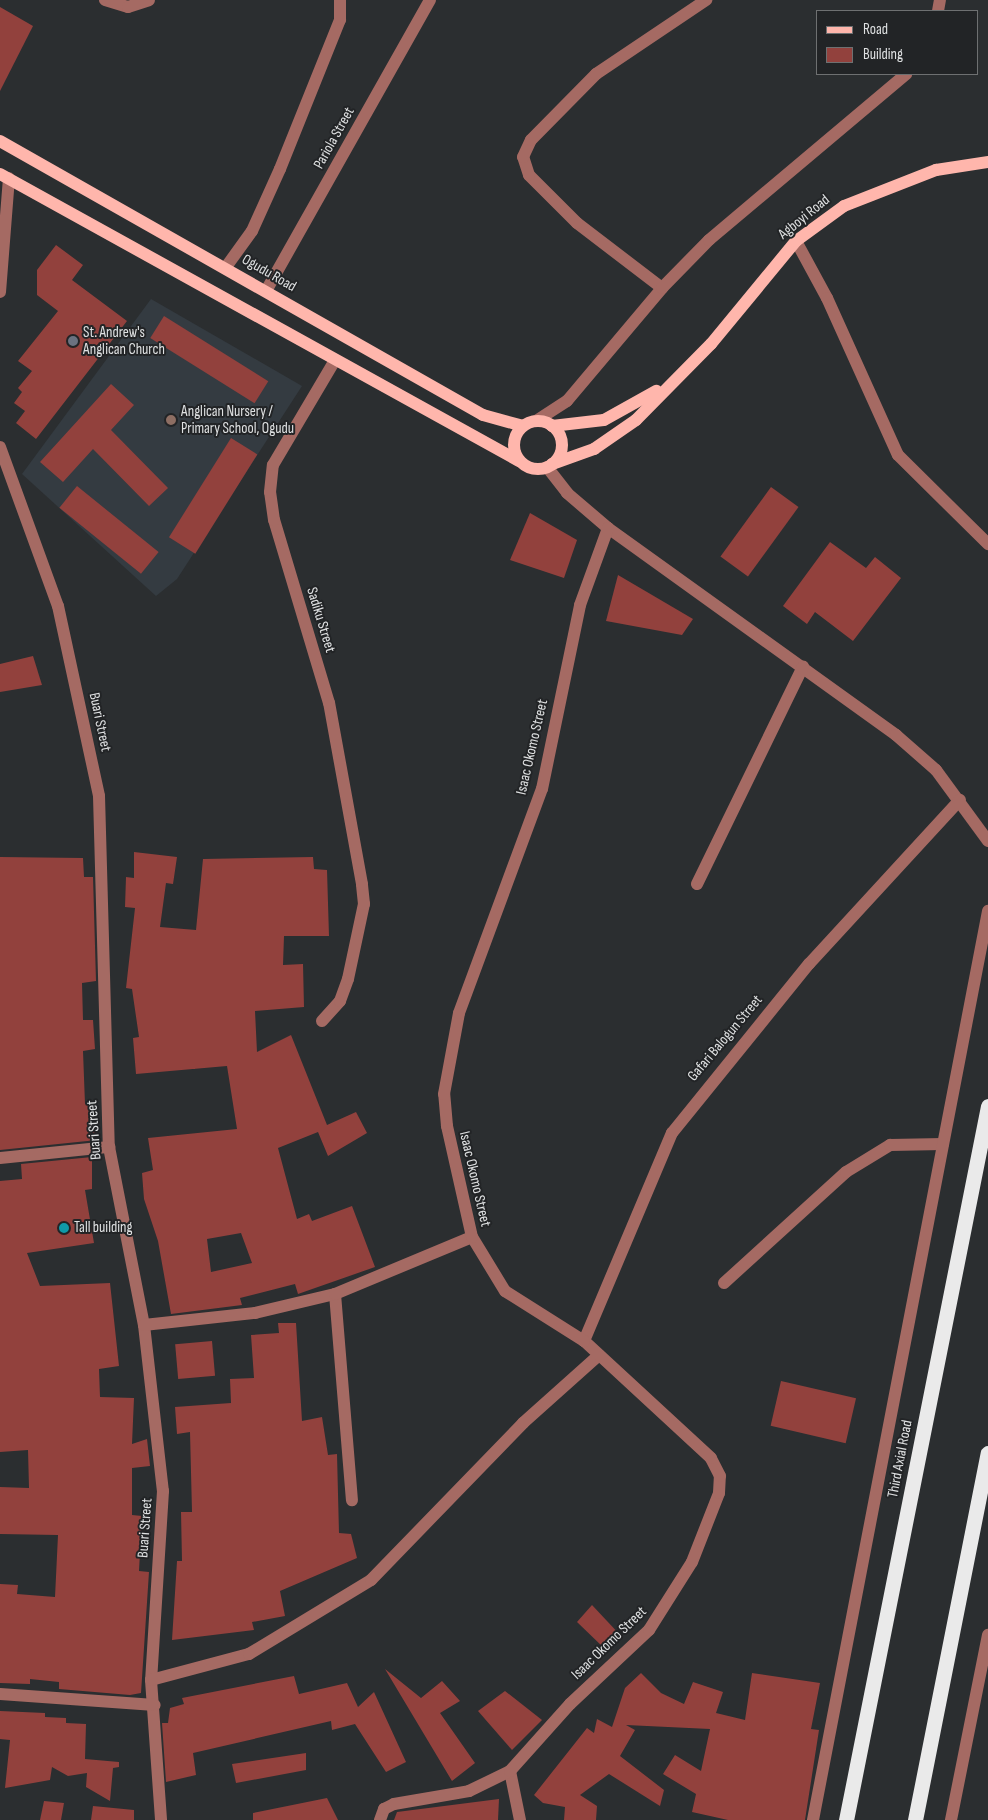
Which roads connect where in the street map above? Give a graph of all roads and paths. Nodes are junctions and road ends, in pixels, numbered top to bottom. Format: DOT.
graph roads {
  1 [pos="105,0"];
  2 [pos="149,0"];
  3 [pos="340,0"];
  4 [pos="430,0"];
  5 [pos="706,0"];
  6 [pos="905,75"];
  7 [pos="0,142"];
  8 [pos="988,162"];
  9 [pos="4,176"];
  10 [pos="796,241"];
  11 [pos="226,267"];
  12 [pos="662,288"];
  13 [pos="266,291"];
  14 [pos="0,292"];
  15 [pos="335,360"];
  16 [pos="686,369"];
  17 [pos="536,421"];
  18 [pos="523,426"];
  19 [pos="552,426"];
  20 [pos="0,446"];
  21 [pos="519,461"];
  22 [pos="550,466"];
  23 [pos="608,528"];
  24 [pos="988,544"];
  25 [pos="803,667"];
  26 [pos="960,800"];
  27 [pos="988,841"];
  28 [pos="697,884"];
  29 [pos="988,911"];
  30 [pos="322,1021"];
  31 [pos="988,1106"];
  32 [pos="943,1144"];
  33 [pos="109,1147"];
  34 [pos="0,1158"];
  35 [pos="472,1237"];
  36 [pos="724,1283"];
  37 [pos="335,1294"];
  38 [pos="144,1325"];
  39 [pos="584,1341"];
  40 [pos="599,1355"];
  41 [pos="988,1453"];
  42 [pos="352,1500"];
  43 [pos="988,1634"];
  44 [pos="151,1680"];
  45 [pos="0,1694"];
  46 [pos="155,1704"];
  47 [pos="510,1771"];
  48 [pos="161,1820"];
  49 [pos="380,1820"];
  50 [pos="520,1820"];
  51 [pos="813,1820"];
  52 [pos="846,1820"];
  53 [pos="915,1820"];
  54 [pos="951,1820"];
  1 -- 2 [label="street"];
  3 -- 11 [label="street"];
  4 -- 13 [label="street, Pariola Street"];
  5 -- 12 [label="street"];
  6 -- 12 [label="street"];
  7 -- 11 [label="main road, Ogudu Road"];
  8 -- 10 [label="main road, Agboyi Road"];
  9 -- 14 [label="street"];
  9 -- 15 [label="main road"];
  10 -- 16 [label="main road, Agboyi Road"];
  10 -- 24 [label="street"];
  11 -- 13 [label="main road, Ogudu Road"];
  12 -- 17 [label="street"];
  13 -- 18 [label="main road, Ogudu Road"];
  15 -- 21 [label="main road"];
  15 -- 30 [label="street, Sadiku Street"];
  16 -- 19 [label="main road"];
  16 -- 22 [label="main road"];
  17 -- 18 [label="main road"];
  17 -- 19 [label="main road"];
  18 -- 21 [label="main road"];
  19 -- 22 [label="main road"];
  20 -- 33 [label="street, Buari Street"];
  21 -- 22 [label="main road"];
  22 -- 23 [label="street"];
  23 -- 25 [label="street"];
  23 -- 35 [label="street, Isaac Okomo Street"];
  25 -- 26 [label="street"];
  25 -- 28 [label="street"];
  26 -- 27 [label="street"];
  26 -- 39 [label="street, Gafari Balogun Street"];
  29 -- 32 [label="street"];
  31 -- 52 [label="highway, Third Axial Road"];
  32 -- 36 [label="street"];
  32 -- 51 [label="street"];
  33 -- 34 [label="street"];
  33 -- 38 [label="street, Buari Street"];
  35 -- 37 [label="street"];
  35 -- 39 [label="street, Isaac Okomo Street"];
  37 -- 38 [label="street"];
  37 -- 42 [label="street"];
  38 -- 44 [label="street, Buari Street"];
  39 -- 40 [label="street, Isaac Okomo Street"];
  40 -- 44 [label="street"];
  40 -- 47 [label="street, Isaac Okomo Street"];
  41 -- 53 [label="highway"];
  43 -- 54 [label="street"];
  44 -- 46 [label="street, Buari Street"];
  45 -- 46 [label="street"];
  46 -- 48 [label="street, Buari Street"];
  47 -- 49 [label="street, Isaac Okomo Street"];
  47 -- 50 [label="street"];
}
